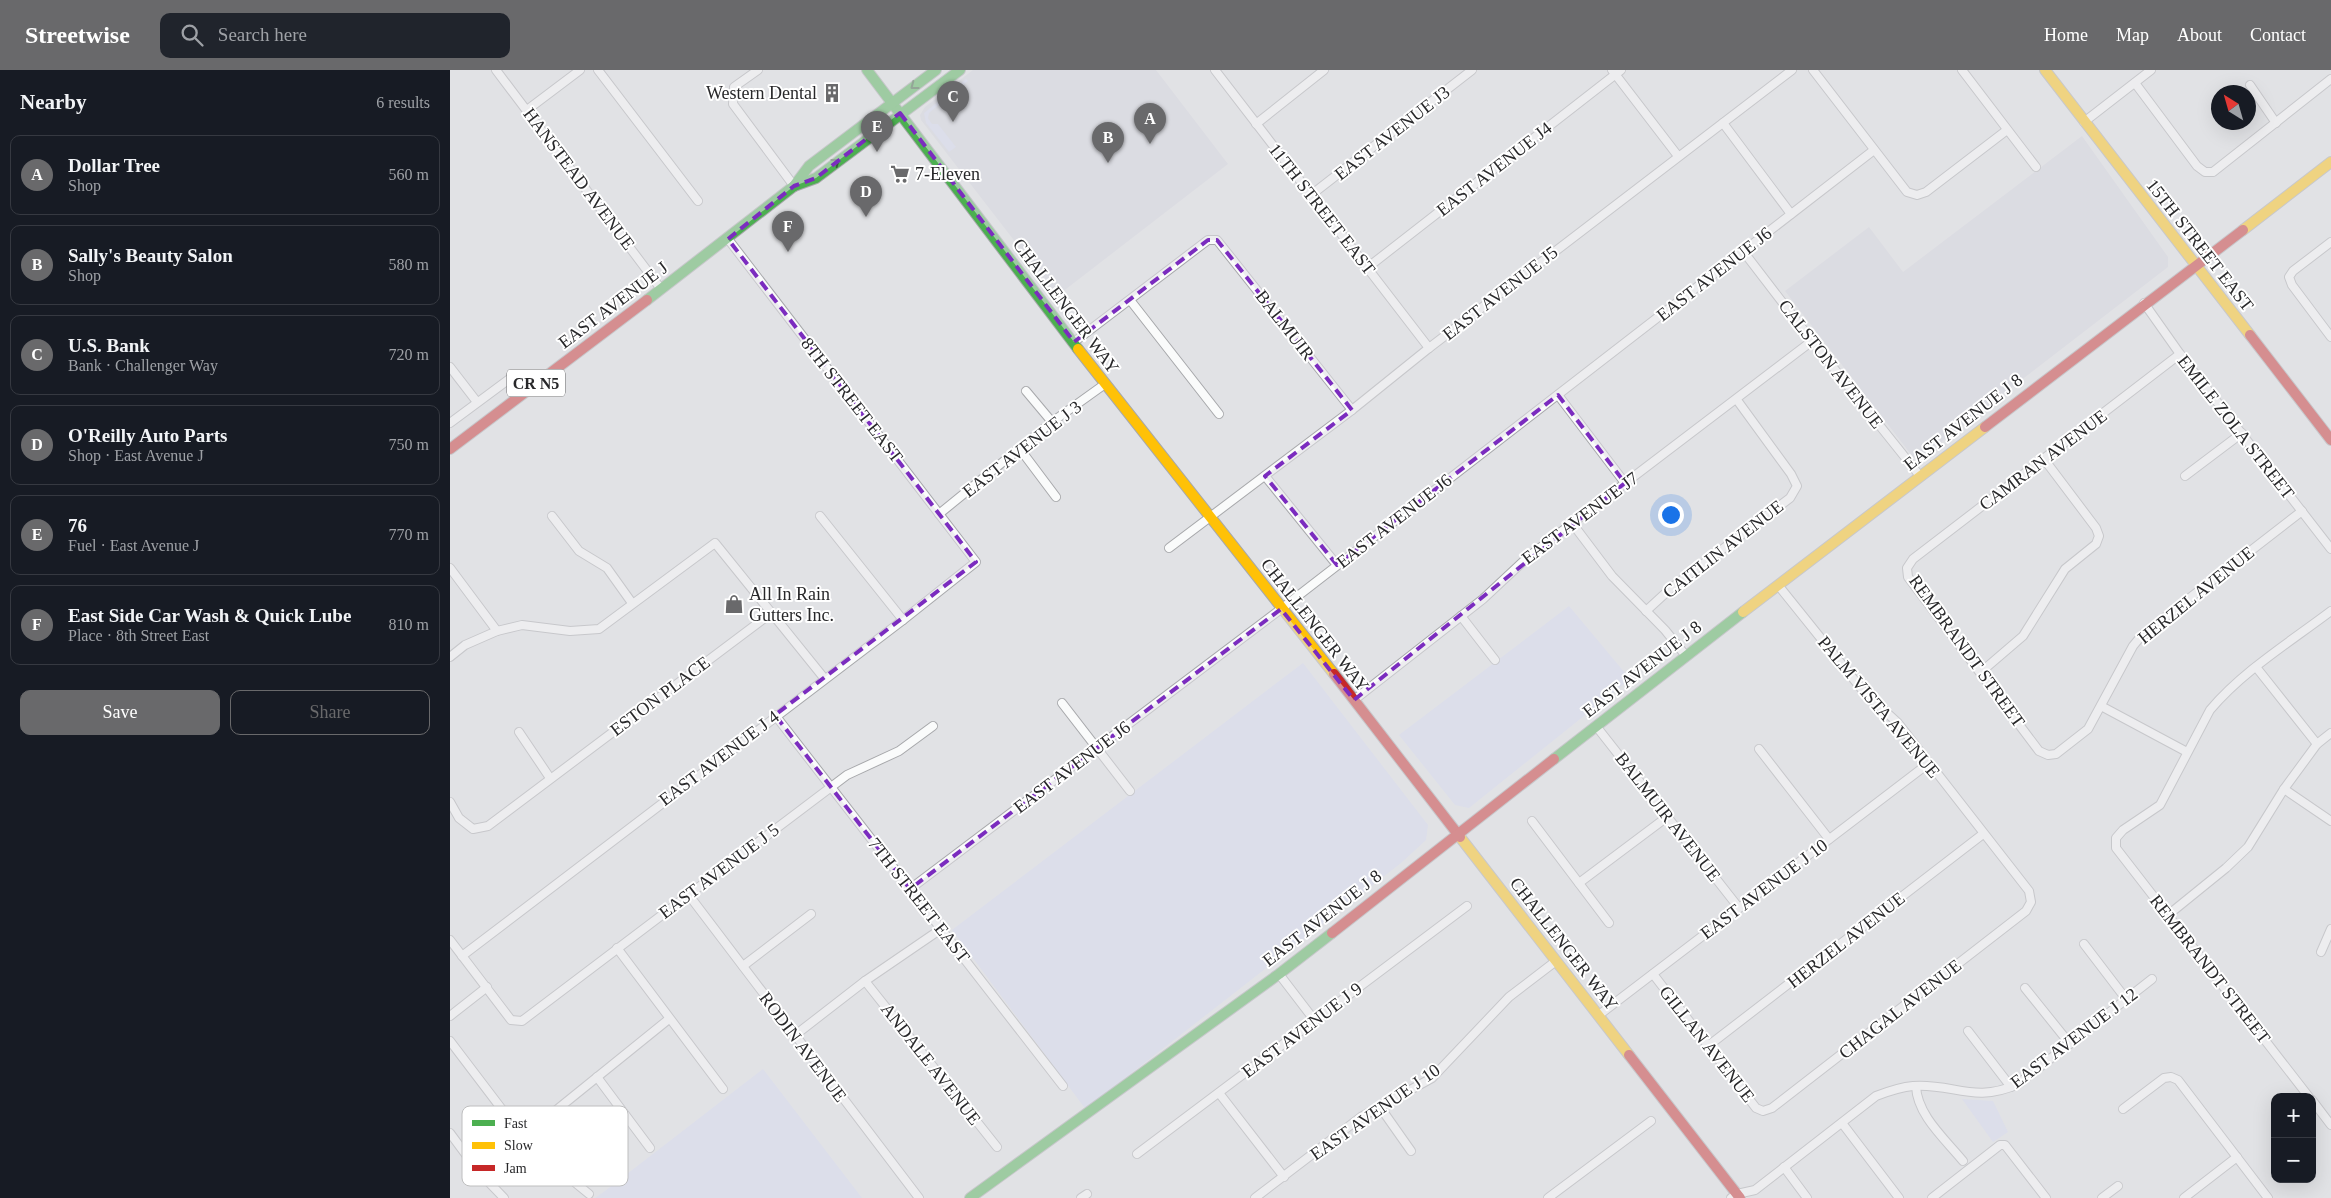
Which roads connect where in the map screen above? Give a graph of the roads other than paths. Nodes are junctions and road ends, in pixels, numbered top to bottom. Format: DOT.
graph roads {
  1 [pos="496,70"];
  2 [pos="580,70"];
  3 [pos="598,70"];
  4 [pos="758,70"];
  5 [pos="867,70"];
  6 [pos="936,70"];
  7 [pos="960,70"];
  8 [pos="1214,70"];
  9 [pos="1324,70"];
  10 [pos="1472,70"];
  11 [pos="1792,70"];
  12 [pos="1813,70"];
  13 [pos="1962,70"];
  14 [pos="2045,70"];
  15 [pos="2151,70"];
  16 [pos="1616,71"];
  17 [pos="2331,79"];
  18 [pos="2135,83"];
  19 [pos="2256,94"];
  20 [pos="892,103"];
  21 [pos="527,110"];
  22 [pos="900,113"];
  23 [pos="2084,122"];
  24 [pos="1723,123"];
  25 [pos="2276,123"];
  26 [pos="1256,124"];
  27 [pos="2007,130"];
  28 [pos="1874,150"];
  29 [pos="1678,156"];
  30 [pos="2330,164"];
  31 [pos="2036,167"];
  32 [pos="794,186"];
  33 [pos="1311,195"];
  34 [pos="698,201"];
  35 [pos="1791,214"];
  36 [pos="728,239"];
  37 [pos="2331,242"];
  38 [pos="1743,251"];
  39 [pos="2194,264"];
  40 [pos="1367,268"];
  41 [pos="661,289"];
  42 [pos="1130,300"];
  43 [pos="2144,303"];
  44 [pos="2331,336"];
  45 [pos="1812,341"];
  46 [pos="1074,342"];
  47 [pos="1429,348"];
  48 [pos="2180,354"];
  49 [pos="450,367"];
  50 [pos="512,377"];
  51 [pos="1105,384"];
  52 [pos="1026,391"];
  53 [pos="1558,394"];
  54 [pos="1737,400"];
  55 [pos="477,402"];
  56 [pos="1352,410"];
  57 [pos="1219,414"];
  58 [pos="1052,422"];
  59 [pos="450,423"];
  60 [pos="2242,433"];
  61 [pos="2331,440"];
  62 [pos="450,448"];
  63 [pos="1020,449"];
  64 [pos="2044,459"];
  65 [pos="1265,476"];
  66 [pos="1920,476"];
  67 [pos="2185,476"];
  68 [pos="1625,483"];
  69 [pos="1056,497"];
  70 [pos="2302,511"];
  71 [pos="939,514"];
  72 [pos="552,516"];
  73 [pos="820,516"];
  74 [pos="1210,517"];
  75 [pos="1572,523"];
  76 [pos="1169,548"];
  77 [pos="2331,549"];
  78 [pos="976,562"];
  79 [pos="1337,566"];
  80 [pos="450,568"];
  81 [pos="1907,568"];
  82 [pos="1778,585"];
  83 [pos="632,603"];
  84 [pos="1281,609"];
  85 [pos="1646,610"];
  86 [pos="2331,612"];
  87 [pos="770,614"];
  88 [pos="1460,616"];
  89 [pos="903,620"];
  90 [pos="497,630"];
  91 [pos="1686,656"];
  92 [pos="450,657"];
  93 [pos="1495,660"];
  94 [pos="2256,667"];
  95 [pos="1981,672"];
  96 [pos="824,678"];
  97 [pos="1354,700"];
  98 [pos="1062,703"];
  99 [pos="2101,706"];
  100 [pos="775,715"];
  101 [pos="933,726"];
  102 [pos="1596,726"];
  103 [pos="519,732"];
  104 [pos="2331,733"];
  105 [pos="2316,744"];
  106 [pos="1097,748"];
  107 [pos="1759,749"];
  108 [pos="2187,752"];
  109 [pos="2048,755"];
  110 [pos="1929,763"];
  111 [pos="550,778"];
  112 [pos="832,786"];
  113 [pos="2284,789"];
  114 [pos="1130,791"];
  115 [pos="450,802"];
  116 [pos="1667,816"];
  117 [pos="1532,821"];
  118 [pos="2331,821"];
  119 [pos="1456,833"];
  120 [pos="1983,834"];
  121 [pos="1829,839"];
  122 [pos="1579,883"];
  123 [pos="910,889"];
  124 [pos="688,894"];
  125 [pos="2032,902"];
  126 [pos="1467,906"];
  127 [pos="1739,908"];
  128 [pos="811,914"];
  129 [pos="2168,915"];
  130 [pos="1609,923"];
  131 [pos="941,929"];
  132 [pos="2331,929"];
  133 [pos="450,940"];
  134 [pos="2084,944"];
  135 [pos="617,948"];
  136 [pos="2321,952"];
  137 [pos="462,956"];
  138 [pos="1556,961"];
  139 [pos="742,966"];
  140 [pos="1279,974"];
  141 [pos="1653,974"];
  142 [pos="2152,980"];
  143 [pos="866,981"];
  144 [pos="487,987"];
  145 [pos="2025,988"];
  146 [pos="2126,999"];
  147 [pos="1599,1015"];
  148 [pos="450,1016"];
  149 [pos="669,1019"];
  150 [pos="1315,1020"];
  151 [pos="1968,1031"];
  152 [pos="794,1036"];
  153 [pos="450,1041"];
  154 [pos="2070,1044"];
  155 [pos="1708,1046"];
  156 [pos="597,1077"];
  157 [pos="1063,1086"];
  158 [pos="1916,1086"];
  159 [pos="2011,1087"];
  160 [pos="723,1089"];
  161 [pos="1219,1093"];
  162 [pos="2306,1093"];
  163 [pos="2316,1104"];
  164 [pos="499,1106"];
  165 [pos="561,1106"];
  166 [pos="619,1106"];
  167 [pos="1380,1107"];
  168 [pos="2124,1109"];
  169 [pos="1763,1111"];
  170 [pos="2328,1114"];
  171 [pos="628,1119"];
  172 [pos="1651,1121"];
  173 [pos="1842,1123"];
  174 [pos="2331,1125"];
  175 [pos="450,1133"];
  176 [pos="997,1147"];
  177 [pos="650,1148"];
  178 [pos="462,1149"];
  179 [pos="1411,1151"];
  180 [pos="1137,1154"];
  181 [pos="2237,1157"];
  182 [pos="1963,1161"];
  183 [pos="1784,1167"];
  184 [pos="1284,1177"];
  185 [pos="492,1186"];
  186 [pos="579,1186"];
  187 [pos="2118,1186"];
  188 [pos="589,1194"];
  189 [pos="1736,1197"];
  190 [pos="504,1198"];
  191 [pos="919,1198"];
  192 [pos="970,1198"];
  193 [pos="1255,1198"];
  194 [pos="1548,1198"];
  195 [pos="1807,1198"];
  196 [pos="1899,1198"];
  197 [pos="1932,1198"];
  198 [pos="2046,1198"];
  199 [pos="2102,1198"];
  200 [pos="2184,1198"];
  201 [pos="2268,1198"];
  1 -- 21 [label="street, HANSTEAD AVENUE"];
  2 -- 21 [label="street"];
  3 -- 34 [label="street"];
  4 -- 32 [label="street"];
  5 -- 20 [label="main road, CHALLENGER WAY"];
  6 -- 20 [label="main road, EAST AVENUE J / CR N5, one-way"];
  7 -- 22 [label="main road, EAST AVENUE J / CR N5"];
  8 -- 26 [label="street, 11TH STREET EAST"];
  9 -- 26 [label="street"];
  10 -- 33 [label="street, EAST AVENUE J3"];
  11 -- 24 [label="street, EAST AVENUE J5"];
  12 -- 28 [label="street"];
  13 -- 27 [label="street"];
  14 -- 23 [label="main road, 15TH STREET EAST"];
  15 -- 18 [label="street"];
  16 -- 29 [label="street"];
  16 -- 40 [label="street, EAST AVENUE J4"];
  17 -- 25 [label="street"];
  18 -- 23 [label="street"];
  18 -- 25 [label="street"];
  19 -- 25 [label="street"];
  20 -- 22 [label="main road, CHALLENGER WAY"];
  20 -- 32 [label="main road, EAST AVENUE J / CR N5"];
  21 -- 41 [label="street, HANSTEAD AVENUE"];
  32 -- 22 [label="main road, EAST AVENUE J / CR N5, one-way"];
  22 -- 46 [label="main road, CHALLENGER WAY"];
  23 -- 39 [label="main road, 15TH STREET EAST"];
  24 -- 29 [label="street, EAST AVENUE J5"];
  24 -- 35 [label="street"];
  26 -- 33 [label="street, 11TH STREET EAST"];
  27 -- 28 [label="street"];
  27 -- 31 [label="street"];
  28 -- 35 [label="street, EAST AVENUE J6"];
  29 -- 47 [label="street, EAST AVENUE J5"];
  30 -- 39 [label="main road, EAST AVENUE J 8"];
  32 -- 36 [label="main road, EAST AVENUE J / CR N5"];
  33 -- 40 [label="street, 11TH STREET EAST"];
  35 -- 38 [label="street, EAST AVENUE J6"];
  36 -- 41 [label="main road, EAST AVENUE J / CR N5"];
  36 -- 71 [label="street, 8TH STREET EAST"];
  37 -- 44 [label="street"];
  38 -- 45 [label="street, CALSTON AVENUE"];
  38 -- 53 [label="street, EAST AVENUE J6"];
  39 -- 43 [label="main road, EAST AVENUE J 8"];
  39 -- 61 [label="main road, 15TH STREET EAST"];
  40 -- 47 [label="street, 11TH STREET EAST"];
  41 -- 62 [label="main road, EAST AVENUE J / CR N5"];
  42 -- 46 [label="street"];
  42 -- 56 [label="street, BALMUIR"];
  42 -- 57 [label="street"];
  43 -- 48 [label="street, EMILE ZOLA STREET"];
  43 -- 66 [label="main road, EAST AVENUE J 8"];
  45 -- 54 [label="street, EAST AVENUE J7"];
  45 -- 66 [label="street, CALSTON AVENUE"];
  46 -- 51 [label="main road, CHALLENGER WAY"];
  47 -- 56 [label="street, EAST AVENUE J5"];
  48 -- 60 [label="street, EMILE ZOLA STREET"];
  48 -- 64 [label="street, CAMRAN AVENUE"];
  49 -- 55 [label="street"];
  50 -- 55 [label="street"];
  51 -- 58 [label="street, EAST AVENUE J 3"];
  51 -- 74 [label="main road, CHALLENGER WAY"];
  52 -- 58 [label="street"];
  53 -- 68 [label="street"];
  53 -- 79 [label="street, EAST AVENUE J6"];
  54 -- 68 [label="street, EAST AVENUE J7"];
  54 -- 85 [label="street, CAITLIN AVENUE"];
  55 -- 59 [label="street"];
  56 -- 65 [label="street, EAST AVENUE J5"];
  58 -- 63 [label="street, EAST AVENUE J 3"];
  60 -- 67 [label="street"];
  60 -- 70 [label="street, EMILE ZOLA STREET"];
  63 -- 69 [label="street"];
  63 -- 71 [label="street, EAST AVENUE J 3"];
  64 -- 81 [label="street, CAMRAN AVENUE"];
  64 -- 95 [label="street"];
  65 -- 74 [label="street, EAST AVENUE J5"];
  65 -- 79 [label="street"];
  66 -- 82 [label="main road, EAST AVENUE J 8"];
  68 -- 75 [label="street, EAST AVENUE J7"];
  70 -- 77 [label="street, EMILE ZOLA STREET"];
  70 -- 99 [label="street, HERZEL AVENUE"];
  71 -- 78 [label="street, 8TH STREET EAST"];
  72 -- 83 [label="street"];
  73 -- 89 [label="street"];
  74 -- 76 [label="street"];
  74 -- 84 [label="main road, CHALLENGER WAY"];
  75 -- 85 [label="street"];
  75 -- 88 [label="street, EAST AVENUE J7"];
  78 -- 89 [label="street, EAST AVENUE J 4"];
  79 -- 84 [label="street, EAST AVENUE J6"];
  80 -- 90 [label="street"];
  81 -- 95 [label="street, REMBRANDT STREET"];
  82 -- 91 [label="main road, EAST AVENUE J 8"];
  82 -- 110 [label="street, PALM VISTA AVENUE"];
  83 -- 87 [label="street"];
  83 -- 90 [label="street"];
  84 -- 97 [label="main road, CHALLENGER WAY"];
  84 -- 106 [label="street, EAST AVENUE J6"];
  85 -- 91 [label="street"];
  86 -- 94 [label="street"];
  87 -- 96 [label="street"];
  87 -- 111 [label="street, ESTON PLACE"];
  88 -- 93 [label="street"];
  88 -- 97 [label="street, EAST AVENUE J7"];
  89 -- 96 [label="street, EAST AVENUE J 4"];
  90 -- 92 [label="street"];
  91 -- 102 [label="main road, EAST AVENUE J 8"];
  94 -- 105 [label="street"];
  94 -- 108 [label="street"];
  95 -- 109 [label="street, REMBRANDT STREET"];
  96 -- 100 [label="street, EAST AVENUE J 4"];
  97 -- 119 [label="main road, CHALLENGER WAY"];
  98 -- 106 [label="street"];
  99 -- 108 [label="street"];
  99 -- 109 [label="street, HERZEL AVENUE"];
  100 -- 112 [label="street, 7TH STREET EAST"];
  100 -- 137 [label="street, EAST AVENUE J 4"];
  101 -- 112 [label="street, EAST AVENUE J 5"];
  102 -- 116 [label="street, BALMUIR AVENUE"];
  102 -- 119 [label="main road, EAST AVENUE J 8"];
  103 -- 111 [label="street"];
  104 -- 105 [label="street"];
  105 -- 113 [label="street"];
  106 -- 114 [label="street"];
  106 -- 123 [label="street, EAST AVENUE J6"];
  107 -- 121 [label="street"];
  108 -- 129 [label="street, REMBRANDT STREET"];
  110 -- 120 [label="street, PALM VISTA AVENUE"];
  110 -- 121 [label="street, EAST AVENUE J 10"];
  111 -- 115 [label="street, ESTON PLACE"];
  112 -- 123 [label="street, 7TH STREET EAST"];
  112 -- 124 [label="street, EAST AVENUE J 5"];
  113 -- 118 [label="street"];
  113 -- 129 [label="street"];
  116 -- 122 [label="street"];
  116 -- 127 [label="street, BALMUIR AVENUE"];
  117 -- 122 [label="street"];
  119 -- 138 [label="main road, CHALLENGER WAY"];
  119 -- 140 [label="main road, EAST AVENUE J 8"];
  120 -- 125 [label="street, PALM VISTA AVENUE"];
  120 -- 155 [label="street, HERZEL AVENUE"];
  121 -- 127 [label="street, EAST AVENUE J 10"];
  122 -- 130 [label="street"];
  123 -- 131 [label="street, 7TH STREET EAST"];
  124 -- 135 [label="street, EAST AVENUE J 5"];
  124 -- 139 [label="street, RODIN AVENUE"];
  125 -- 169 [label="street, CHAGAL AVENUE"];
  126 -- 150 [label="street, EAST AVENUE J 9"];
  127 -- 141 [label="street, EAST AVENUE J 10"];
  128 -- 139 [label="street"];
  129 -- 162 [label="street, REMBRANDT STREET"];
  131 -- 143 [label="street"];
  131 -- 157 [label="street, 7TH STREET EAST"];
  132 -- 136 [label="street"];
  133 -- 137 [label="street"];
  134 -- 146 [label="street"];
  135 -- 144 [label="street, EAST AVENUE J 5"];
  135 -- 149 [label="street"];
  137 -- 144 [label="street"];
  138 -- 147 [label="main road, CHALLENGER WAY"];
  138 -- 167 [label="street, EAST AVENUE J 10"];
  139 -- 152 [label="street, RODIN AVENUE"];
  140 -- 150 [label="street"];
  140 -- 192 [label="main road, EAST AVENUE J 8"];
  141 -- 147 [label="street, EAST AVENUE J 10"];
  141 -- 155 [label="street, GILLAN AVENUE"];
  142 -- 146 [label="street, EAST AVENUE J 12"];
  143 -- 152 [label="street"];
  143 -- 176 [label="street, ANDALE AVENUE"];
  144 -- 148 [label="street"];
  145 -- 154 [label="street"];
  146 -- 154 [label="street, EAST AVENUE J 12"];
  147 -- 189 [label="main road, CHALLENGER WAY"];
  149 -- 156 [label="street"];
  149 -- 160 [label="street"];
  150 -- 161 [label="street, EAST AVENUE J 9"];
  151 -- 159 [label="street"];
  152 -- 191 [label="street, RODIN AVENUE"];
  153 -- 164 [label="street"];
  154 -- 159 [label="street, EAST AVENUE J 12"];
  155 -- 169 [label="street, GILLAN AVENUE"];
  156 -- 165 [label="street"];
  156 -- 166 [label="street"];
  158 -- 159 [label="street, EAST AVENUE J 12"];
  158 -- 173 [label="street, EAST AVENUE J 12"];
  158 -- 182 [label="street"];
  161 -- 180 [label="street, EAST AVENUE J 9"];
  161 -- 184 [label="street"];
  163 -- 170 [label="street"];
  167 -- 179 [label="street"];
  167 -- 184 [label="street, EAST AVENUE J 10"];
  168 -- 181 [label="street"];
  170 -- 174 [label="street"];
  171 -- 177 [label="street"];
  172 -- 194 [label="street"];
  173 -- 183 [label="street, EAST AVENUE J 12"];
  173 -- 196 [label="street"];
  175 -- 178 [label="street"];
  181 -- 200 [label="street"];
  181 -- 201 [label="street"];
  183 -- 189 [label="street, EAST AVENUE J 12"];
  183 -- 195 [label="street"];
  184 -- 193 [label="street, EAST AVENUE J 10"];
  185 -- 190 [label="street"];
  186 -- 188 [label="street"];
  187 -- 199 [label="street"];
  197 -- 198 [label="street"];
}
